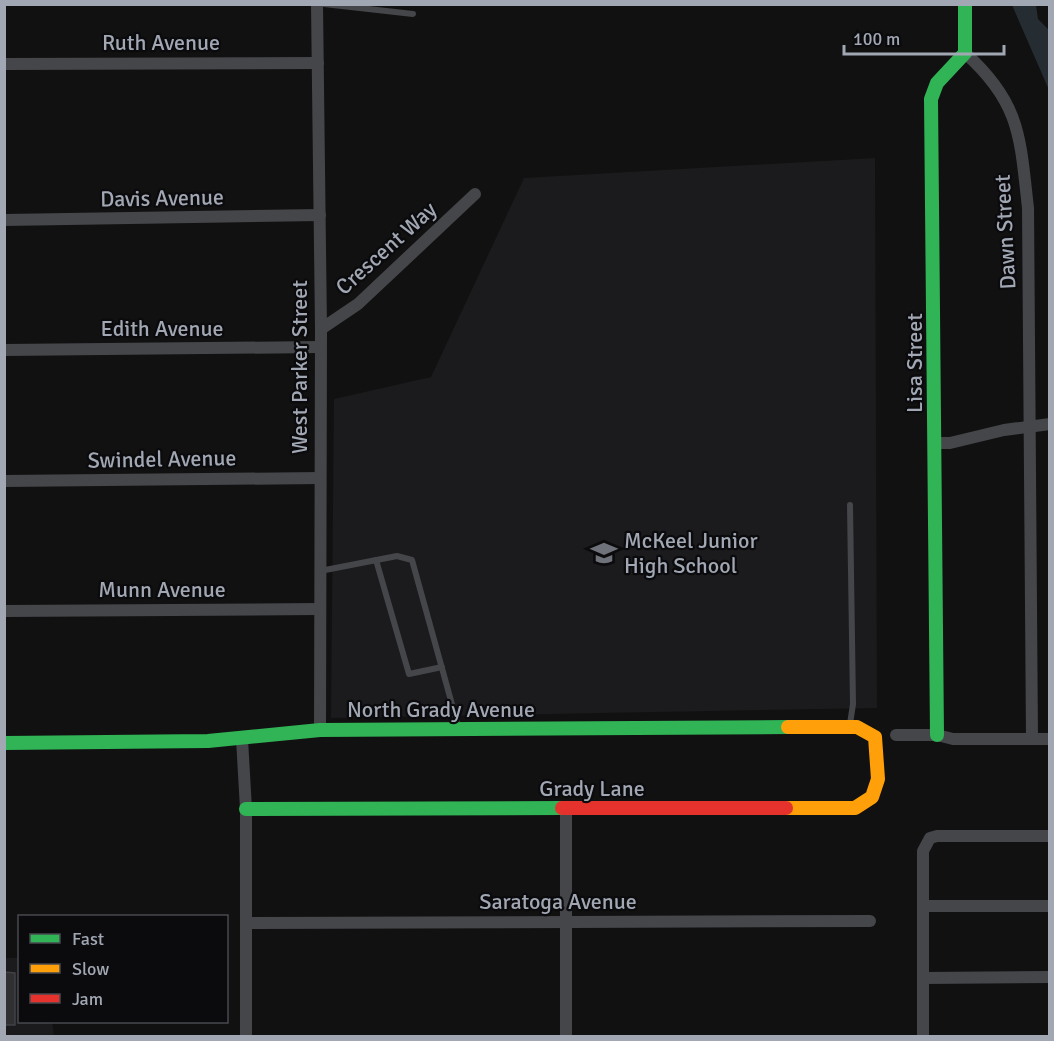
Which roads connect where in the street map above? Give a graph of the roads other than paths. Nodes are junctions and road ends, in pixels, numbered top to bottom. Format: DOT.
graph roads {
  1 [pos="317,4"];
  2 [pos="324,4"];
  3 [pos="965,4"];
  4 [pos="413,14"];
  5 [pos="965,53"];
  6 [pos="318,63"];
  7 [pos="4,64"];
  8 [pos="475,194"];
  9 [pos="320,215"];
  10 [pos="4,220"];
  11 [pos="321,328"];
  12 [pos="320,348"];
  13 [pos="4,350"];
  14 [pos="1050,424"];
  15 [pos="1031,427"];
  16 [pos="935,443"];
  17 [pos="320,478"];
  18 [pos="4,481"];
  19 [pos="850,505"];
  20 [pos="376,560"];
  21 [pos="320,571"];
  22 [pos="320,609"];
  23 [pos="4,611"];
  24 [pos="442,667"];
  25 [pos="849,727"];
  26 [pos="320,730"];
  27 [pos="459,730"];
  28 [pos="897,735"];
  29 [pos="937,735"];
  30 [pos="875,737"];
  31 [pos="242,739"];
  32 [pos="1032,739"];
  33 [pos="1050,739"];
  34 [pos="4,743"];
  35 [pos="246,809"];
  36 [pos="566,809"];
  37 [pos="1050,836"];
  38 [pos="923,906"];
  39 [pos="1050,906"];
  40 [pos="870,921"];
  41 [pos="566,922"];
  42 [pos="246,923"];
  43 [pos="1050,977"];
  44 [pos="923,978"];
  45 [pos="246,1036"];
  46 [pos="566,1036"];
  47 [pos="923,1036"];
  1 -- 6 [label="street, West Parker Street"];
  2 -- 4 [label="lane"];
  3 -- 5 [label="street"];
  5 -- 15 [label="street, Dawn Street"];
  5 -- 16 [label="street, Lisa Street"];
  6 -- 7 [label="street, Ruth Avenue"];
  6 -- 9 [label="street, West Parker Street"];
  8 -- 11 [label="street, Crescent Way"];
  9 -- 10 [label="street, Davis Avenue"];
  9 -- 11 [label="street, West Parker Street"];
  11 -- 12 [label="street, West Parker Street"];
  12 -- 13 [label="street, Edith Avenue"];
  12 -- 17 [label="street, West Parker Street"];
  14 -- 15 [label="street"];
  15 -- 16 [label="street"];
  15 -- 32 [label="street, Dawn Street"];
  16 -- 29 [label="street, Lisa Street"];
  17 -- 18 [label="street, Swindel Avenue"];
  17 -- 21 [label="street, West Parker Street"];
  19 -- 25 [label="lane"];
  20 -- 21 [label="lane"];
  20 -- 24 [label="lane"];
  20 -- 24 [label="lane"];
  21 -- 22 [label="street, West Parker Street"];
  22 -- 23 [label="street, Munn Avenue"];
  22 -- 26 [label="street, West Parker Street"];
  24 -- 27 [label="lane"];
  25 -- 27 [label="street, North Grady Avenue"];
  25 -- 30 [label="street, North Grady Avenue"];
  26 -- 27 [label="street, North Grady Avenue"];
  26 -- 31 [label="street, North Grady Avenue"];
  28 -- 29 [label="street"];
  29 -- 32 [label="street"];
  30 -- 36 [label="street, Grady Lane"];
  31 -- 34 [label="street, North Grady Avenue"];
  31 -- 35 [label="street"];
  32 -- 33 [label="street"];
  35 -- 36 [label="street, Grady Lane"];
  35 -- 42 [label="street"];
  36 -- 41 [label="street"];
  37 -- 38 [label="street"];
  38 -- 39 [label="street"];
  38 -- 44 [label="street"];
  40 -- 41 [label="street, Saratoga Avenue"];
  41 -- 42 [label="street, Saratoga Avenue"];
  41 -- 46 [label="street"];
  42 -- 45 [label="street"];
  43 -- 44 [label="street"];
  44 -- 47 [label="street"];
}
